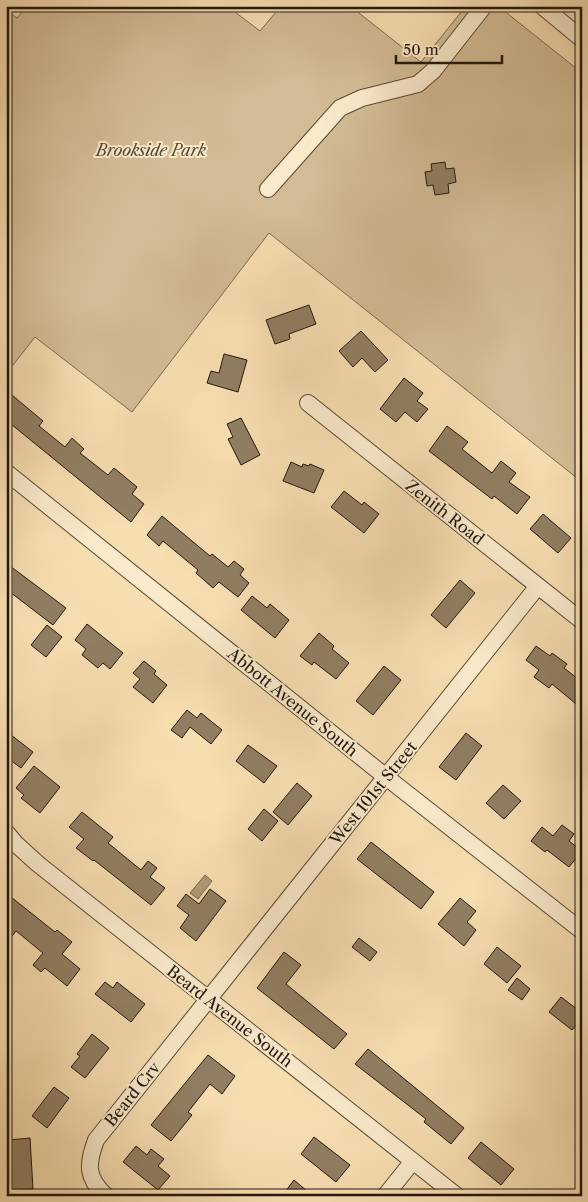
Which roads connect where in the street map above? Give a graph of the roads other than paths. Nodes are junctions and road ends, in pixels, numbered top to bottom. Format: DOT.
graph roads {
  1 [pos="484,6"];
  2 [pos="542,6"];
  3 [pos="582,39"];
  4 [pos="268,189"];
  5 [pos="308,403"];
  6 [pos="6,472"];
  7 [pos="538,586"];
  8 [pos="582,621"];
  9 [pos="386,777"];
  10 [pos="6,832"];
  11 [pos="582,931"];
  12 [pos="209,999"];
  13 [pos="413,1161"];
  14 [pos="106,1196"];
  15 [pos="386,1196"];
  16 [pos="457,1196"];
  1 -- 4 [label="street"];
  2 -- 3 [label="street"];
  5 -- 7 [label="street, Zenith Road"];
  6 -- 9 [label="street, Abbott Avenue South"];
  7 -- 8 [label="street, Zenith Road"];
  7 -- 9 [label="street, West 101st Street"];
  9 -- 11 [label="street, Abbott Avenue South"];
  9 -- 12 [label="street, West 101st Street"];
  10 -- 12 [label="street, Beard Avenue South"];
  12 -- 13 [label="street, Beard Avenue South"];
  12 -- 14 [label="street, Beard Crv"];
  13 -- 15 [label="street"];
  13 -- 16 [label="street, Beard Avenue South"];
}
